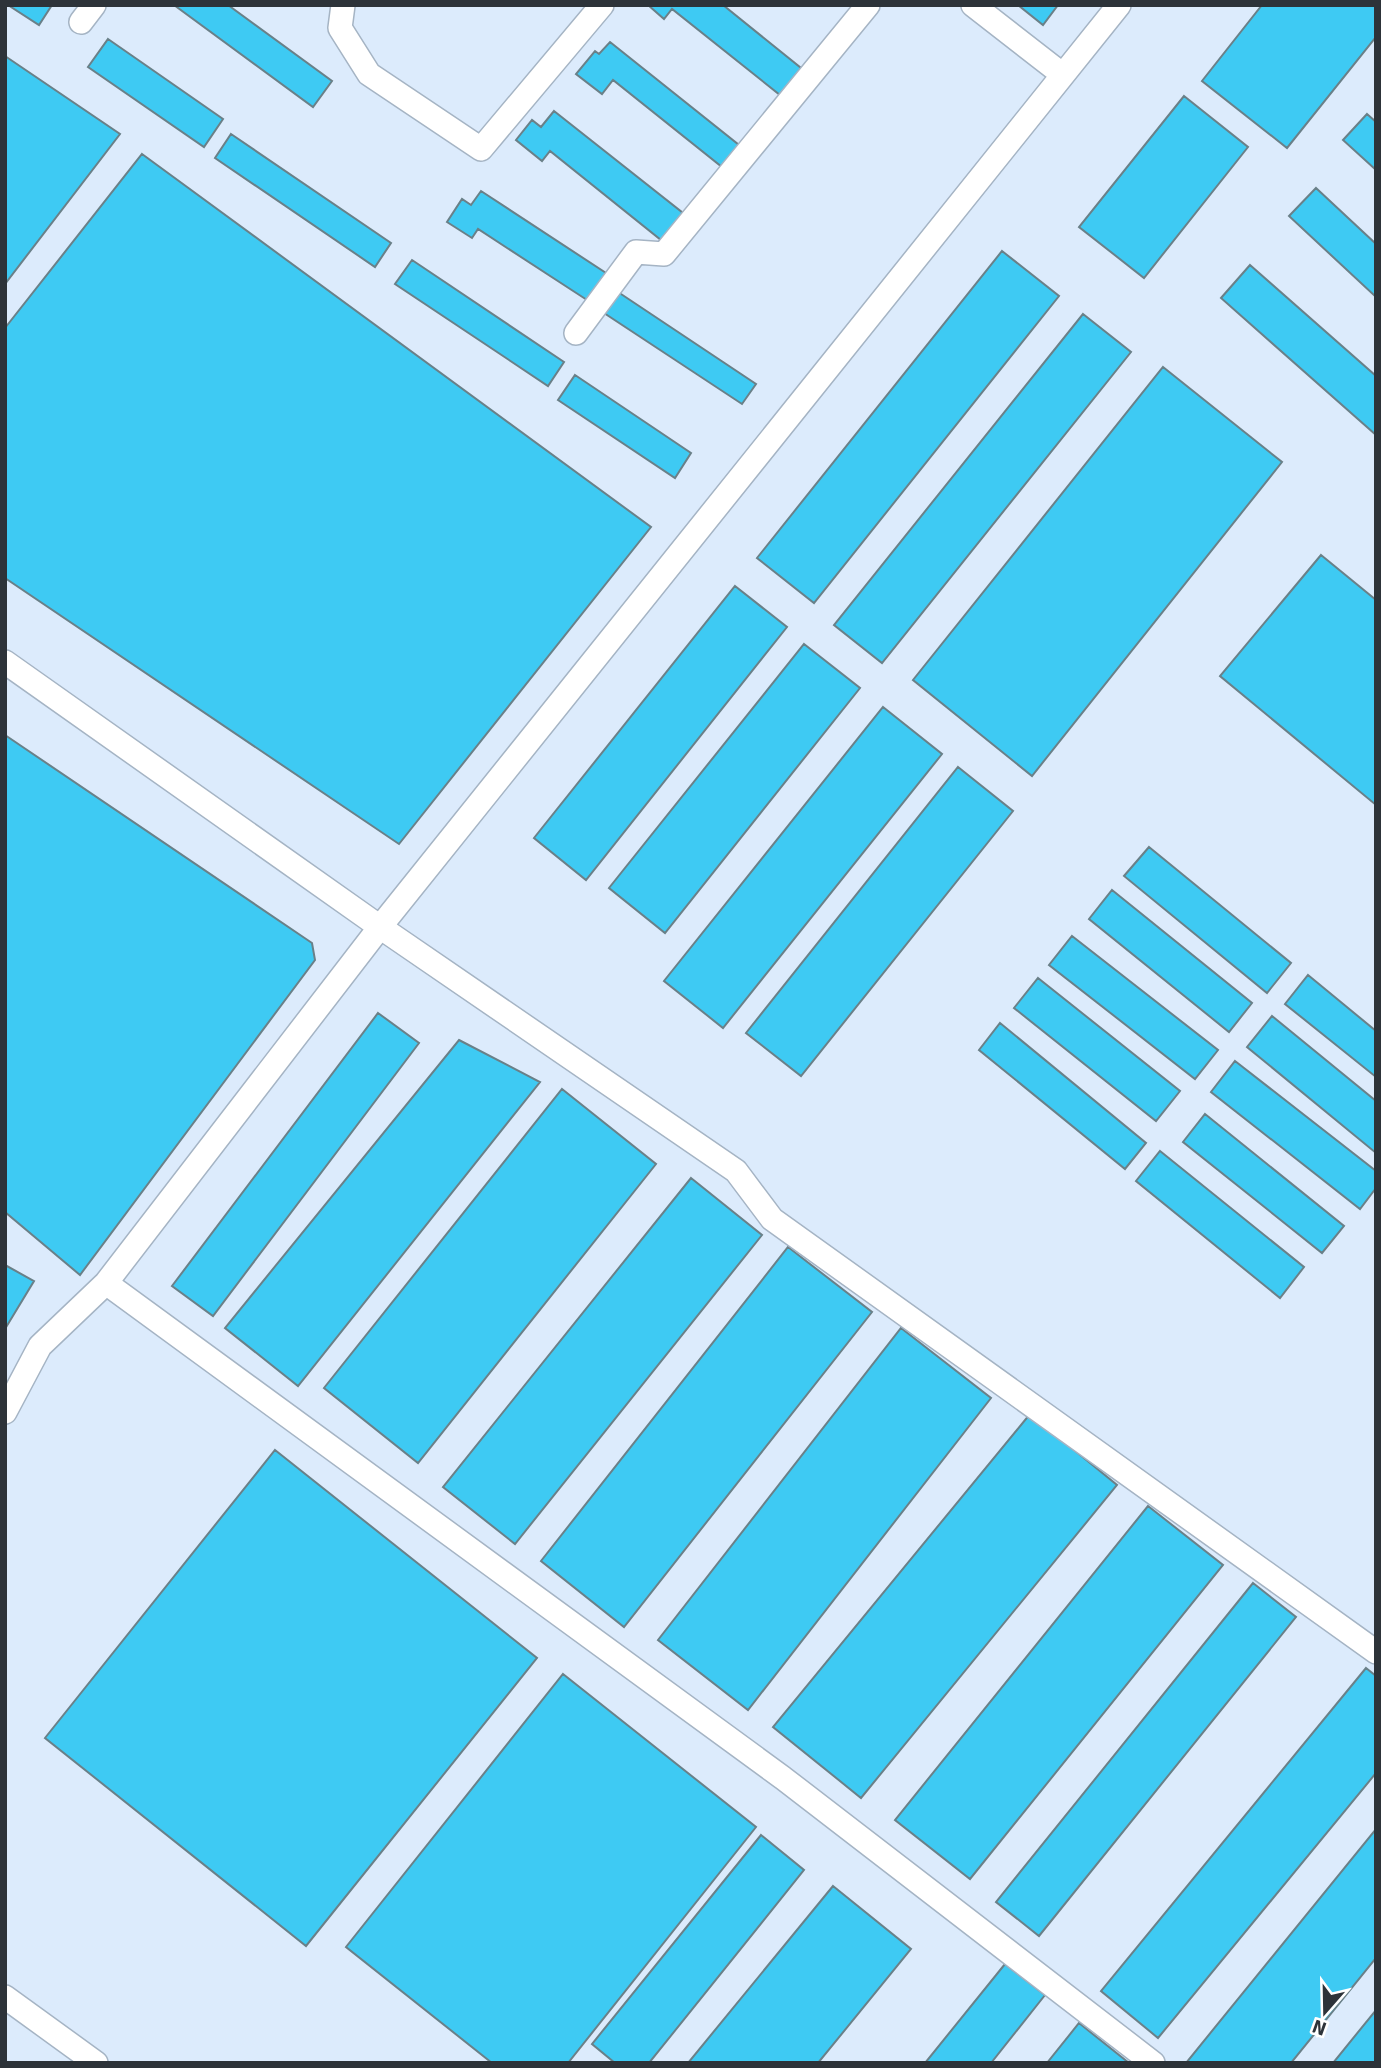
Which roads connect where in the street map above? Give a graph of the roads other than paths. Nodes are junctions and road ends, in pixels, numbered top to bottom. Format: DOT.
graph roads {
  1 [pos="343,5"];
  2 [pos="602,5"];
  3 [pos="868,5"];
  4 [pos="973,5"];
  5 [pos="1119,5"];
  6 [pos="1063,75"];
  7 [pos="576,333"];
  8 [pos="5,663"];
  9 [pos="380,928"];
  10 [pos="106,1283"];
  11 [pos="5,1412"];
  12 [pos="1376,1651"];
  13 [pos="5,1997"];
  14 [pos="96,2063"];
  15 [pos="1153,2063"];
  1 -- 2 [label="street"];
  3 -- 7 [label="street"];
  4 -- 6 [label="street"];
  5 -- 6 [label="street"];
  6 -- 9 [label="street"];
  8 -- 9 [label="street"];
  9 -- 10 [label="street"];
  9 -- 12 [label="street"];
  10 -- 11 [label="street"];
  10 -- 15 [label="street"];
  13 -- 14 [label="street"];
}
